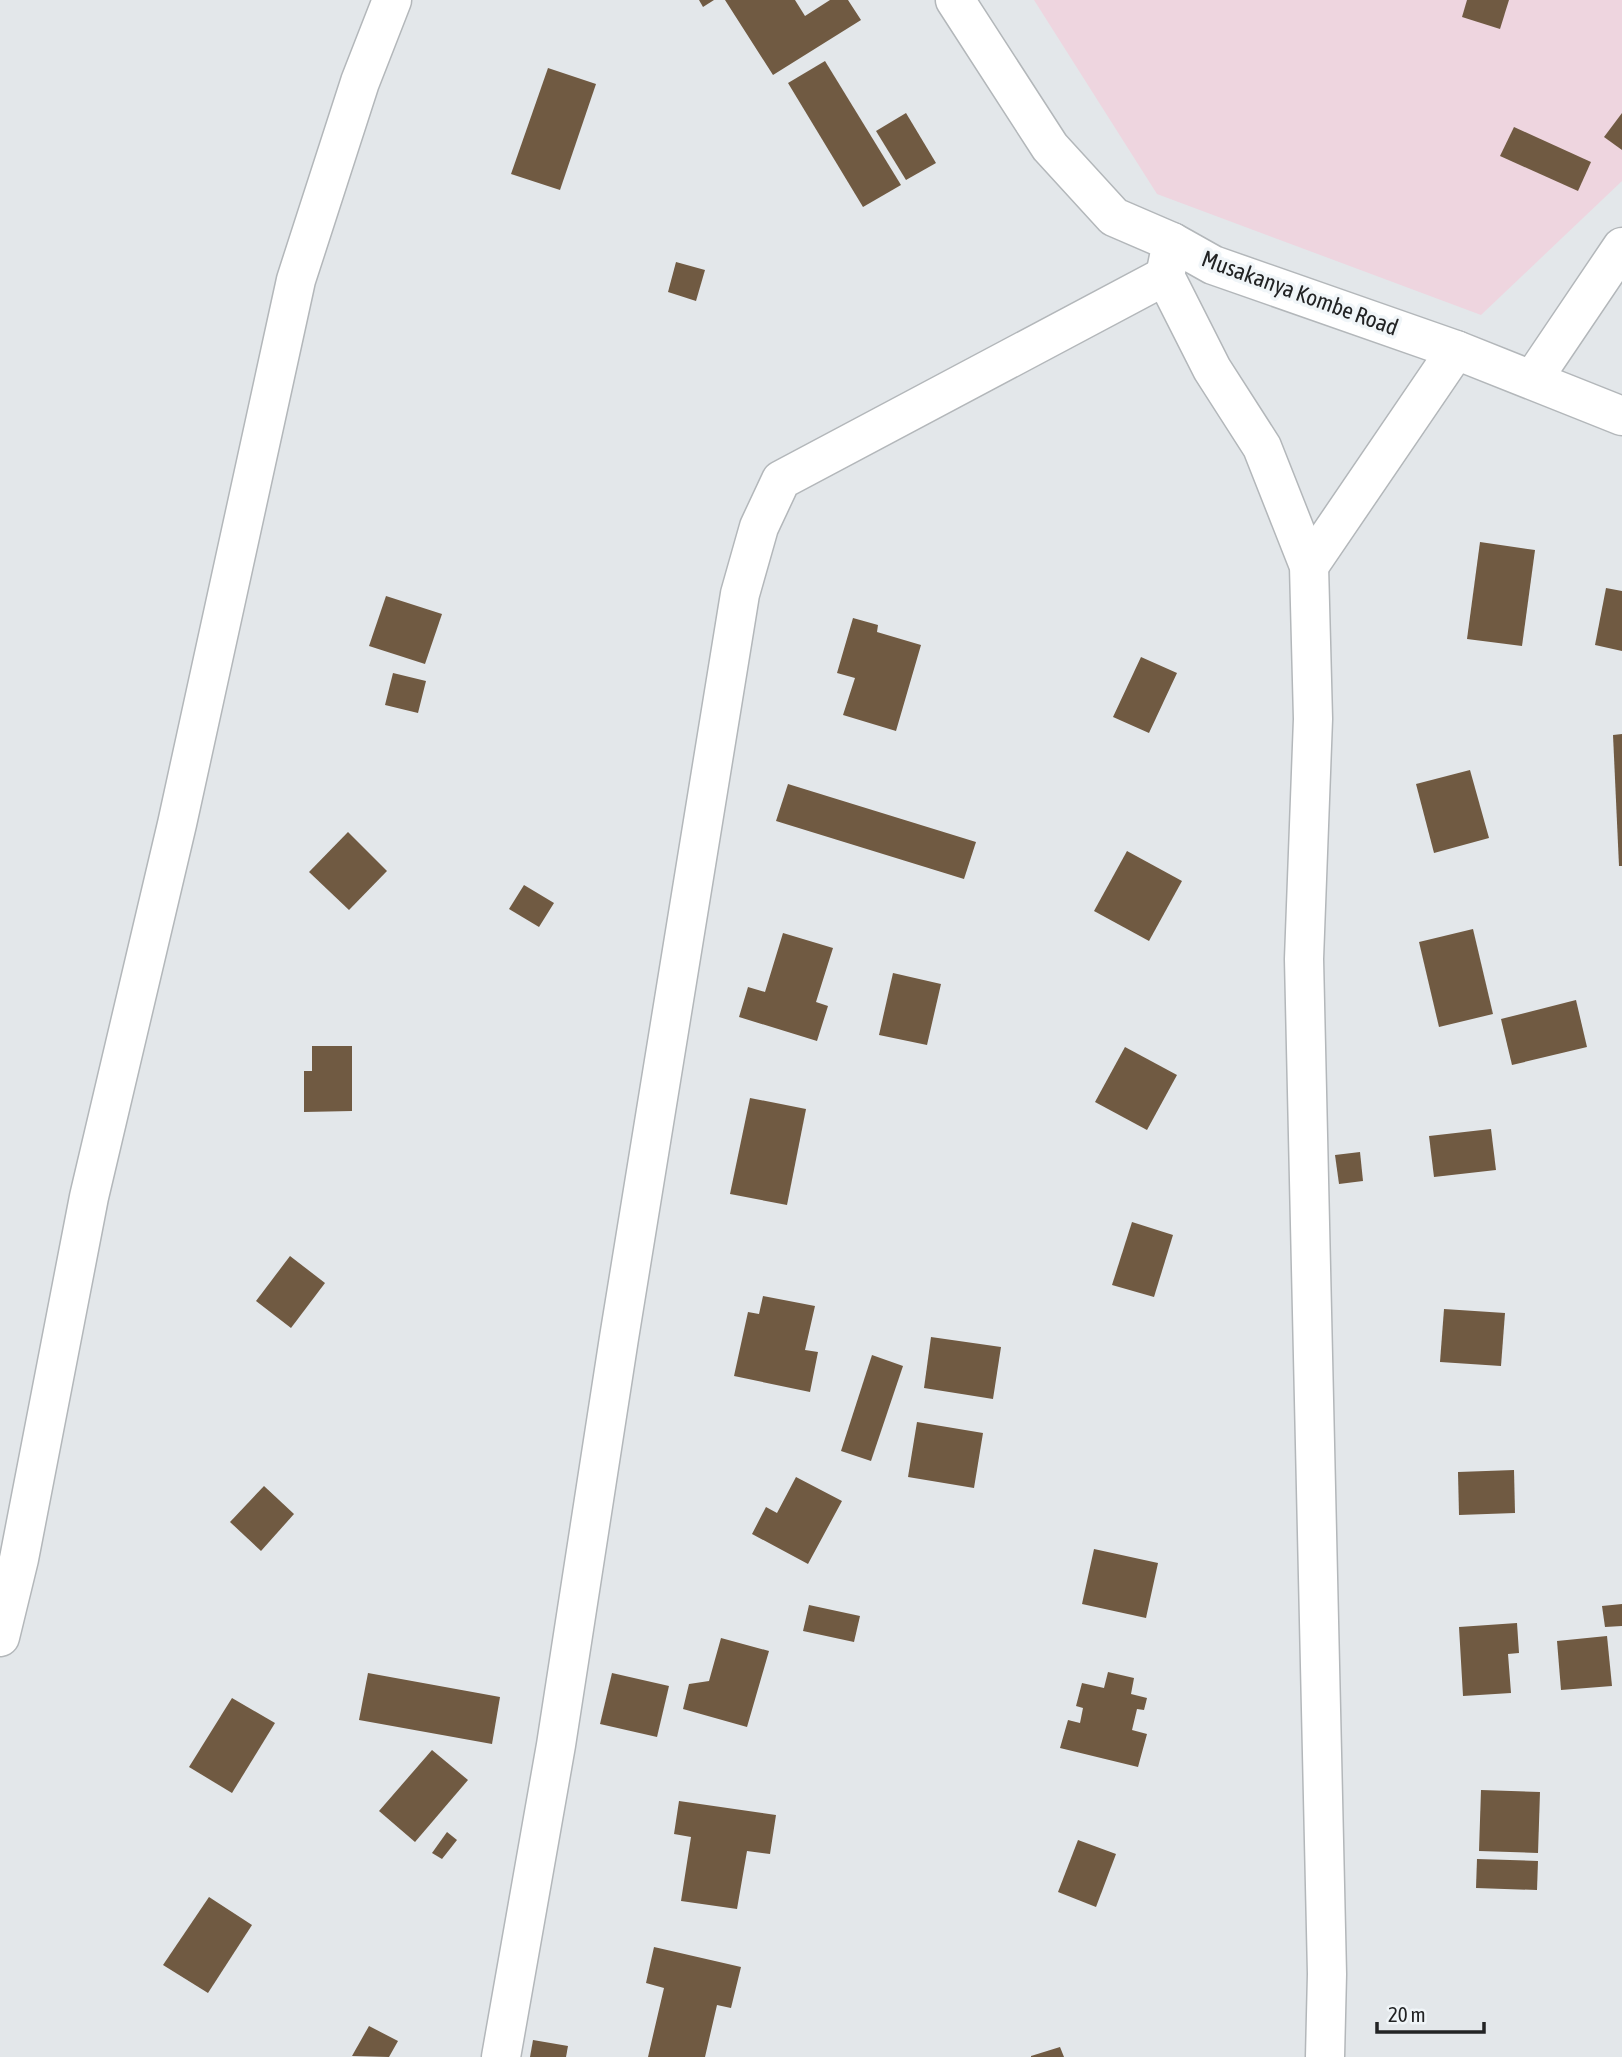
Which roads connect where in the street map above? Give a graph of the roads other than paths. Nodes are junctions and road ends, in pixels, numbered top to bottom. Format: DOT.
graph roads {
  1 [pos="392,0"];
  2 [pos="955,0"];
  3 [pos="1622,247"];
  4 [pos="1169,259"];
  5 [pos="1457,350"];
  6 [pos="1534,379"];
  7 [pos="1622,416"];
  8 [pos="1309,566"];
  9 [pos="0,1637"];
  10 [pos="501,2057"];
  11 [pos="1325,2057"];
  1 -- 9 [label="street"];
  2 -- 4 [label="street, Musakanya Kombe Road"];
  3 -- 6 [label="street"];
  4 -- 5 [label="street, Musakanya Kombe Road"];
  4 -- 8 [label="street"];
  4 -- 10 [label="street"];
  5 -- 6 [label="street, Musakanya Kombe Road"];
  5 -- 8 [label="street"];
  6 -- 7 [label="street, Musakanya Kombe Road"];
  8 -- 11 [label="street"];
}
